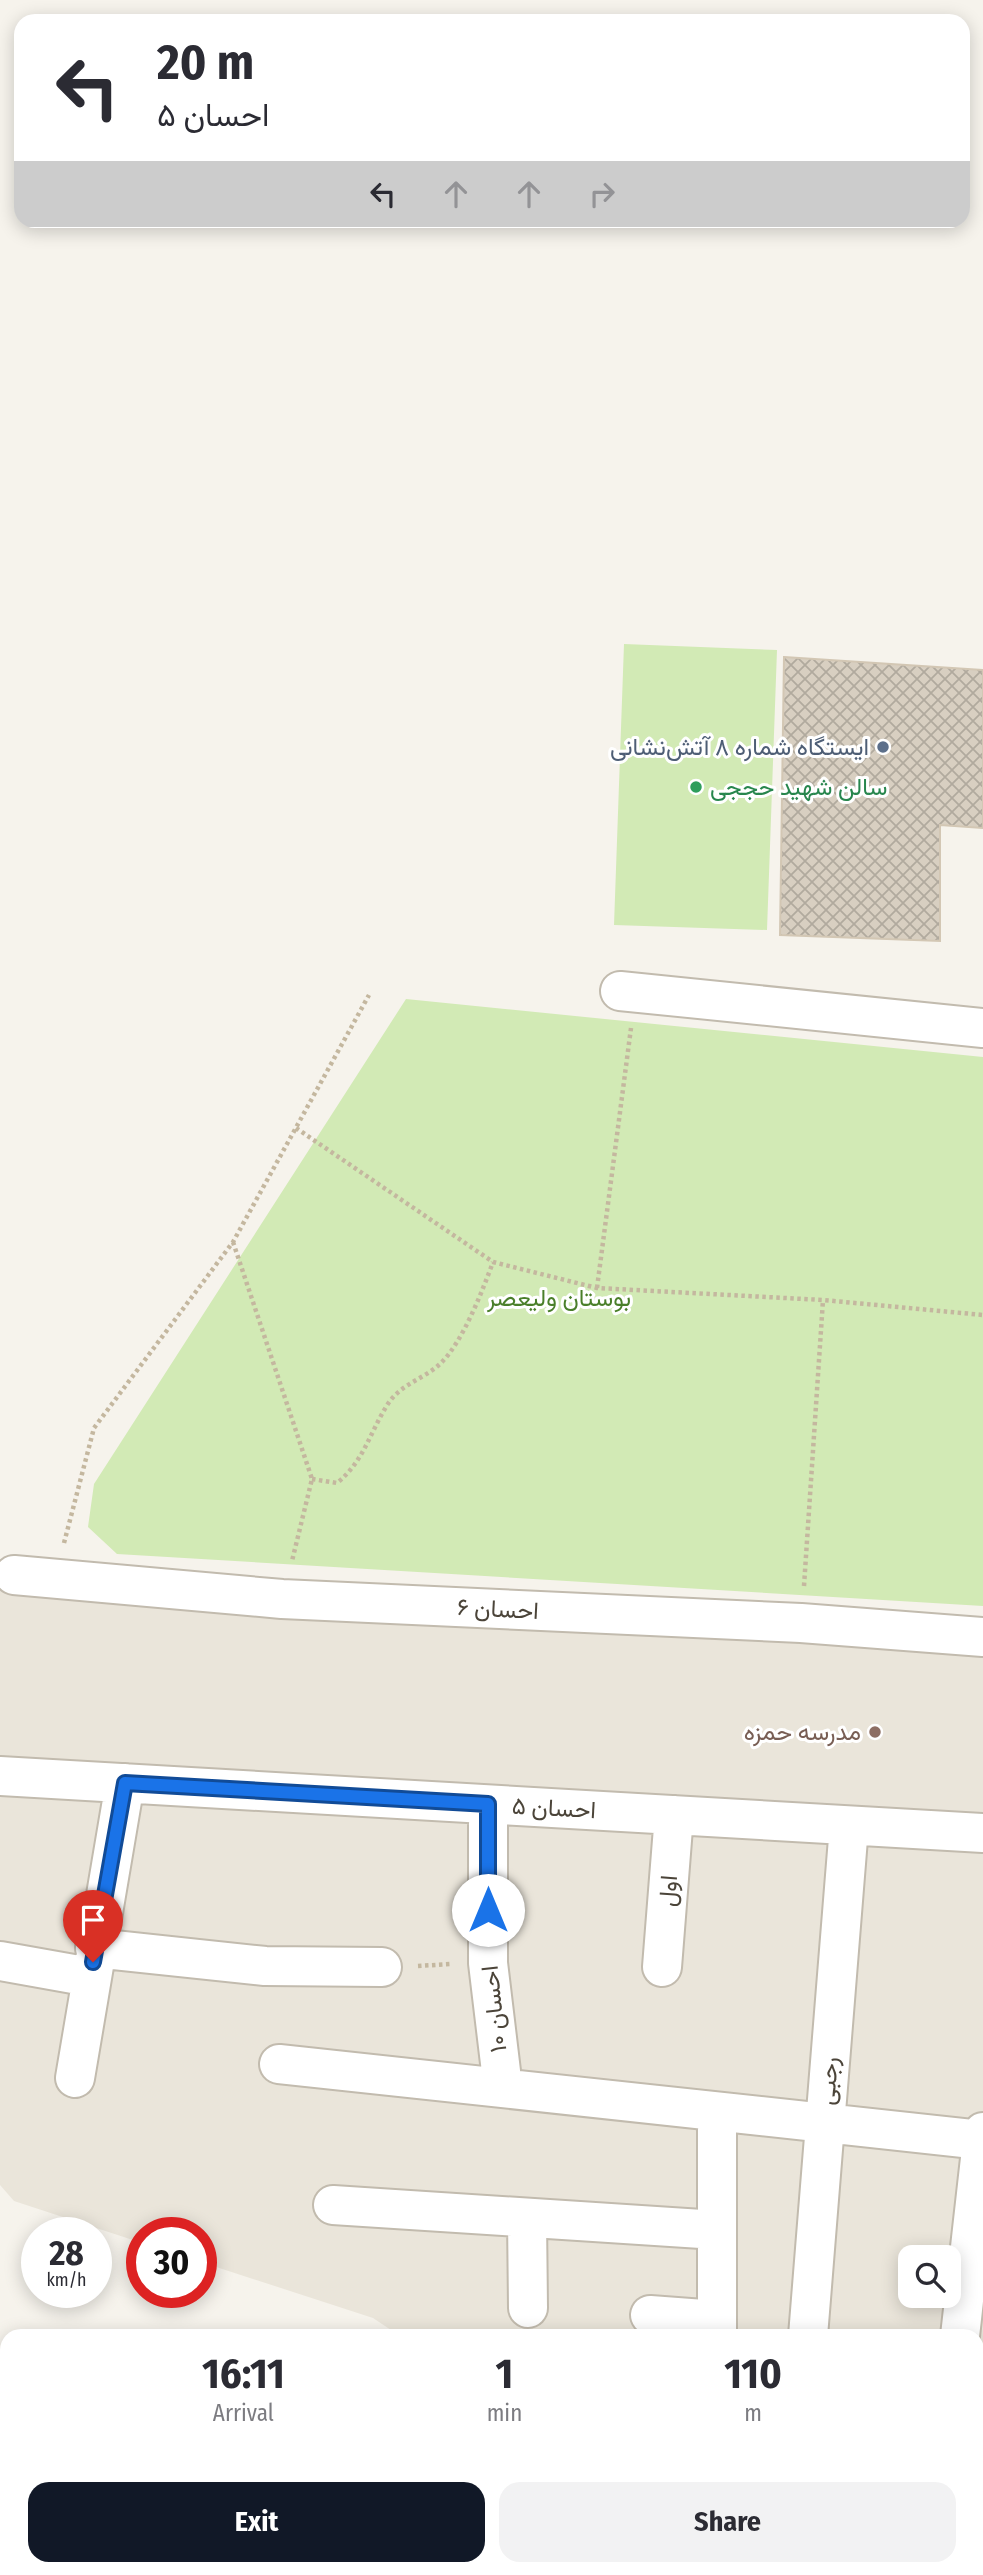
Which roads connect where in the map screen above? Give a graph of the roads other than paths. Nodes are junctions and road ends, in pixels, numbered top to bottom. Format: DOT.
graph roads {
  1 [pos="628,992"];
  2 [pos="983,1028"];
  3 [pos="15,1575"];
  4 [pos="983,1637"];
  5 [pos="0,1776"];
  6 [pos="125,1783"];
  7 [pos="488,1804"];
  8 [pos="674,1815"];
  9 [pos="849,1826"];
  10 [pos="983,1833"];
  11 [pos="0,1961"];
  12 [pos="93,1963"];
  13 [pos="382,1967"];
  14 [pos="662,1967"];
  15 [pos="279,2064"];
  16 [pos="75,2078"];
  17 [pos="503,2088"];
  18 [pos="717,2112"];
  19 [pos="825,2123"];
  20 [pos="983,2136"];
  21 [pos="333,2205"];
  22 [pos="527,2218"];
  23 [pos="717,2230"];
  24 [pos="528,2308"];
  25 [pos="650,2315"];
  26 [pos="717,2328"];
  27 [pos="809,2329"];
  28 [pos="961,2329"];
  1 -- 2 [label="street"];
  3 -- 4 [label="street, احسان ۶"];
  5 -- 6 [label="street, احسان ۵"];
  6 -- 7 [label="street, احسان ۵"];
  6 -- 12 [label="street"];
  7 -- 8 [label="street, احسان ۵"];
  7 -- 17 [label="street, احسان ۱۰"];
  8 -- 9 [label="street, احسان ۵"];
  8 -- 14 [label="street, اول"];
  9 -- 10 [label="street, احسان ۵"];
  9 -- 19 [label="street, رجبی"];
  11 -- 12 [label="street"];
  12 -- 13 [label="street"];
  12 -- 16 [label="street"];
  15 -- 17 [label="street"];
  17 -- 18 [label="street"];
  18 -- 19 [label="street"];
  18 -- 23 [label="street"];
  19 -- 20 [label="street"];
  19 -- 27 [label="street, رجبی"];
  20 -- 28 [label="street"];
  21 -- 22 [label="street"];
  22 -- 23 [label="street"];
  22 -- 24 [label="street"];
  23 -- 26 [label="street"];
  25 -- 26 [label="street"];
}
